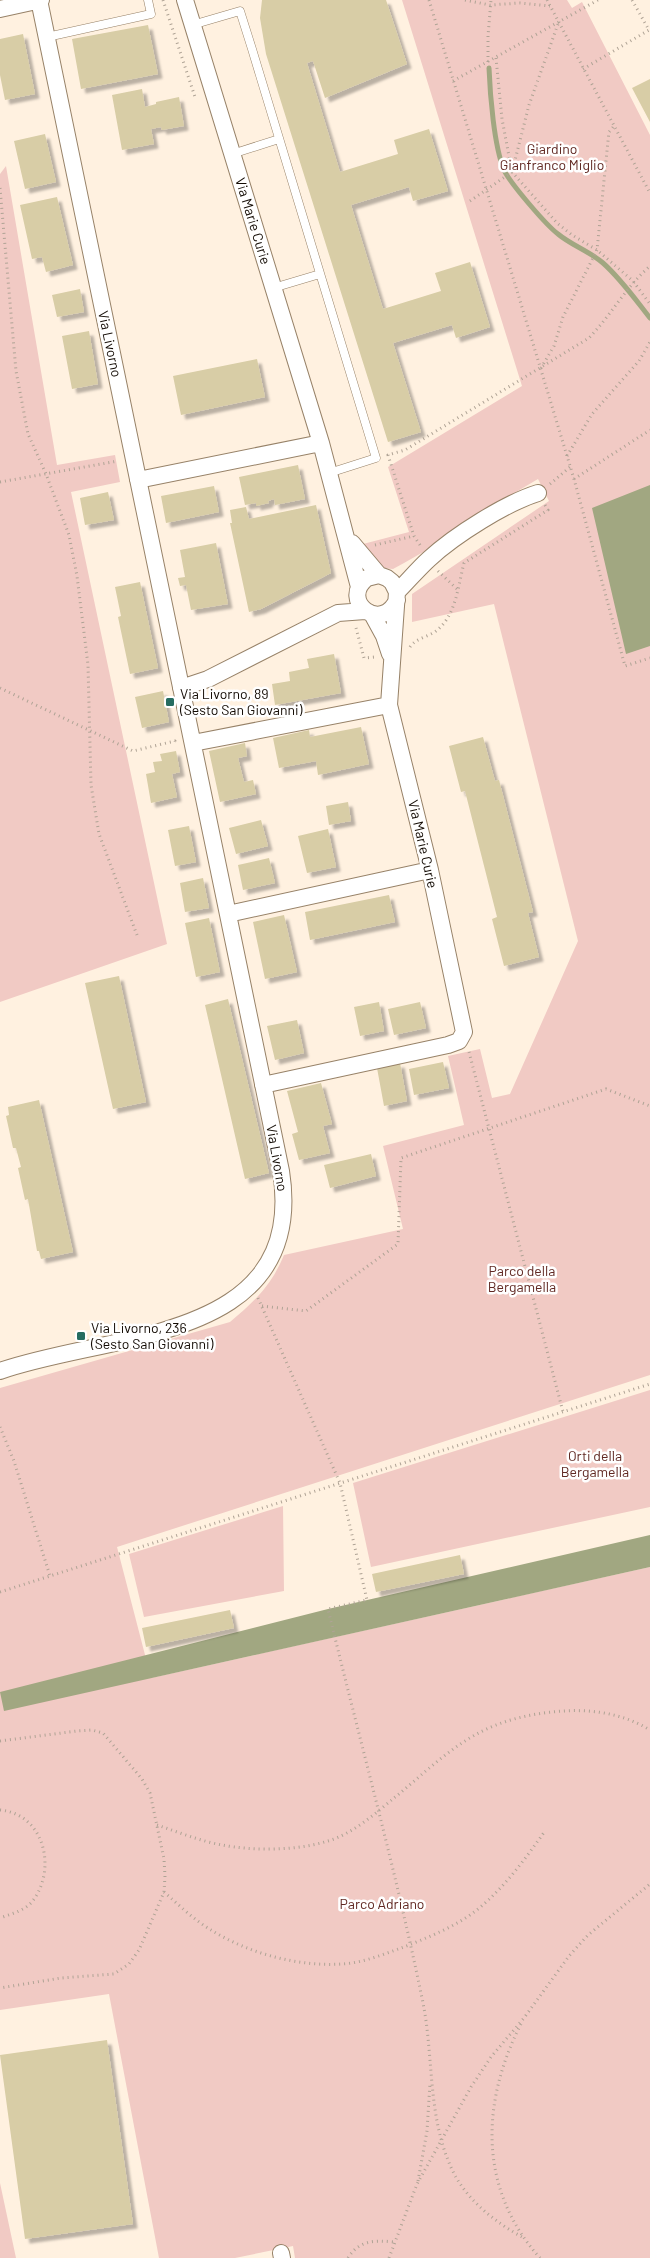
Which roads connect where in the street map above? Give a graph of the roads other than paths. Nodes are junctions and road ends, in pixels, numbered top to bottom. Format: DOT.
graph roads {
  1 [pos="40,0"];
  2 [pos="148,0"];
  3 [pos="185,0"];
  4 [pos="0,9"];
  5 [pos="192,25"];
  6 [pos="47,37"];
  7 [pos="279,139"];
  8 [pos="232,154"];
  9 [pos="320,274"];
  10 [pos="273,288"];
  11 [pos="322,443"];
  12 [pos="329,473"];
  13 [pos="138,480"];
  14 [pos="538,493"];
  15 [pos="346,535"];
  16 [pos="430,558"];
  17 [pos="381,576"];
  18 [pos="359,588"];
  19 [pos="397,596"];
  20 [pos="338,613"];
  21 [pos="364,616"];
  22 [pos="391,656"];
  23 [pos="181,688"];
  24 [pos="389,705"];
  25 [pos="194,750"];
  26 [pos="430,870"];
  27 [pos="228,914"];
  28 [pos="263,1085"];
  29 [pos="0,1371"];
  1 -- 4 [label="street"];
  1 -- 6 [label="street, Via Livorno"];
  2 -- 6 [label="lane"];
  3 -- 5 [label="street, Via Marie Curie"];
  5 -- 7 [label="lane"];
  5 -- 8 [label="street, Via Marie Curie"];
  6 -- 13 [label="street, Via Livorno"];
  7 -- 8 [label="lane"];
  7 -- 9 [label="lane"];
  8 -- 10 [label="street, Via Marie Curie"];
  9 -- 10 [label="lane"];
  9 -- 12 [label="lane"];
  10 -- 11 [label="street, Via Marie Curie"];
  11 -- 12 [label="street, Via Marie Curie"];
  11 -- 13 [label="street"];
  12 -- 15 [label="street, Via Marie Curie"];
  13 -- 23 [label="street, Via Livorno"];
  14 -- 16 [label="street"];
  15 -- 17 [label="street, Via Marie Curie"];
  15 -- 18 [label="street, Via Marie Curie"];
  16 -- 17 [label="street"];
  16 -- 19 [label="street"];
  17 -- 18 [label="street"];
  17 -- 19 [label="street"];
  18 -- 20 [label="street"];
  18 -- 21 [label="street"];
  19 -- 21 [label="street"];
  19 -- 22 [label="street, Via Marie Curie"];
  20 -- 21 [label="street"];
  20 -- 23 [label="street"];
  21 -- 22 [label="street, Via Marie Curie"];
  22 -- 24 [label="street, Via Marie Curie"];
  23 -- 25 [label="street, Via Livorno"];
  24 -- 25 [label="street"];
  24 -- 26 [label="street, Via Marie Curie"];
  25 -- 27 [label="street, Via Livorno"];
  26 -- 27 [label="street"];
  26 -- 28 [label="street, Via Marie Curie"];
  27 -- 28 [label="street, Via Livorno"];
  28 -- 29 [label="street, Via Livorno"];
}
